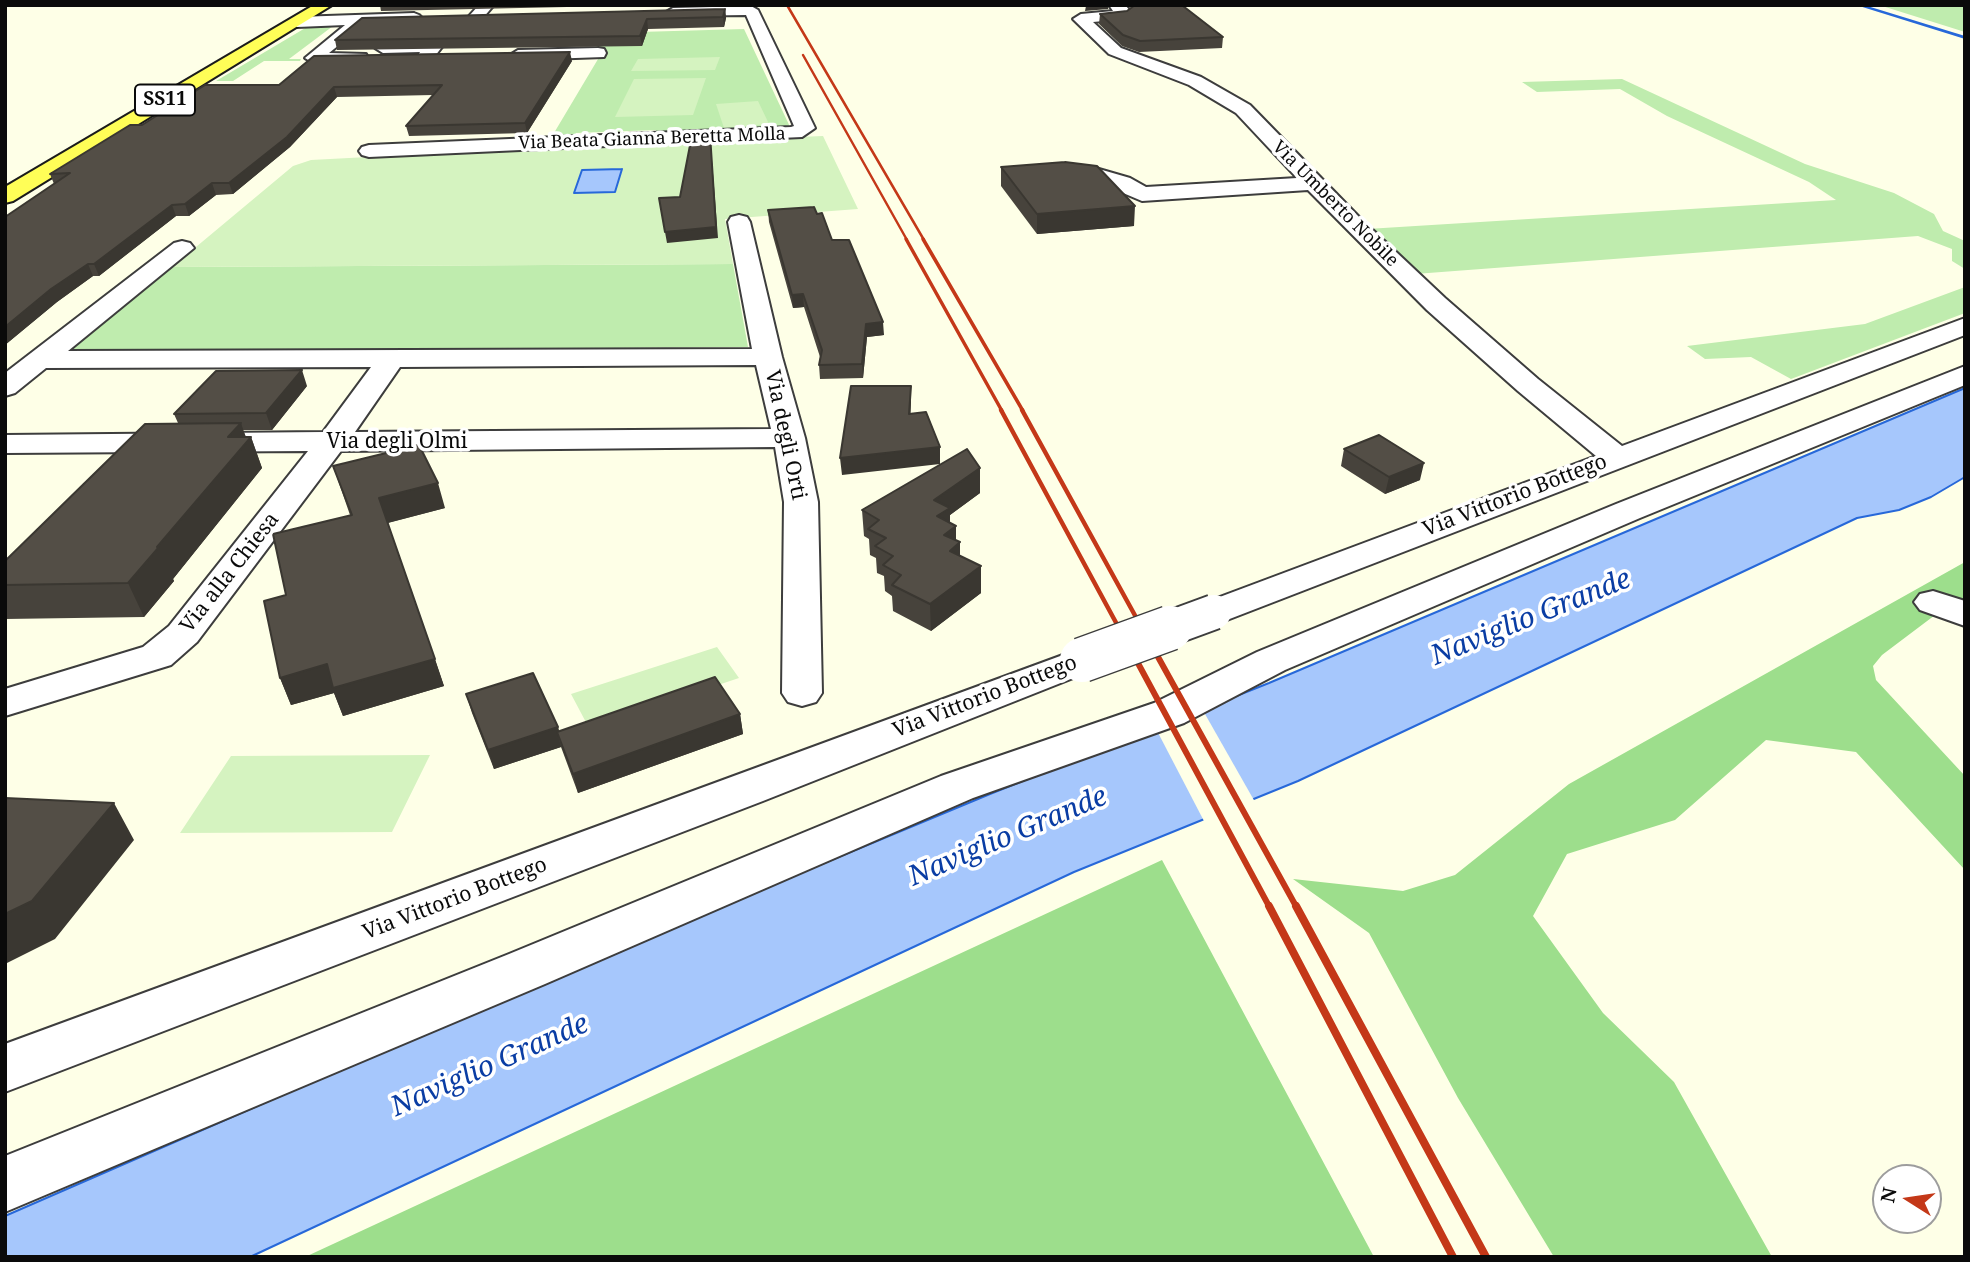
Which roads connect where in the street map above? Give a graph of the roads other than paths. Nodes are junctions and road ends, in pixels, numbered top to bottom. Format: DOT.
graph roads {
  1 [pos="325,5"];
  2 [pos="1116,5"];
  3 [pos="658,12"];
  4 [pos="426,18"];
  5 [pos="362,19"];
  6 [pos="297,22"];
  7 [pos="598,53"];
  8 [pos="495,55"];
  9 [pos="446,56"];
  10 [pos="369,151"];
  11 [pos="1034,173"];
  12 [pos="1313,183"];
  13 [pos="5,196"];
  14 [pos="739,222"];
  15 [pos="182,248"];
  16 [pos="1965,326"];
  17 [pos="768,357"];
  18 [pos="392,358"];
  19 [pos="39,360"];
  20 [pos="1965,375"];
  21 [pos="5,387"];
  22 [pos="789,438"];
  23 [pos="332,442"];
  24 [pos="5,444"];
  25 [pos="1617,457"];
  26 [pos="802,694"];
  27 [pos="5,703"];
  28 [pos="5,1068"];
  29 [pos="5,1184"];
  1 -- 6 [label="main road, SS11"];
  2 -- 12 [label="street, Via Umberto Nobile"];
  3 -- 10 [label="street, Via Beata Gianna Beretta Molla"];
  4 -- 5 [label="street"];
  5 -- 6 [label="street"];
  5 -- 9 [label="street"];
  6 -- 13 [label="main road, SS11"];
  7 -- 8 [label="street"];
  11 -- 12 [label="street"];
  12 -- 25 [label="street, Via Umberto Nobile"];
  14 -- 17 [label="street, Via degli Orti"];
  15 -- 19 [label="street"];
  16 -- 25 [label="street, Via Vittorio Bottego"];
  17 -- 18 [label="street"];
  17 -- 22 [label="street, Via degli Orti"];
  18 -- 19 [label="street"];
  18 -- 23 [label="street, Via alla Chiesa"];
  19 -- 21 [label="street"];
  20 -- 29 [label="street"];
  22 -- 23 [label="street, Via degli Olmi"];
  22 -- 26 [label="street, Via degli Orti"];
  23 -- 24 [label="street, Via degli Olmi"];
  23 -- 27 [label="street, Via alla Chiesa"];
  25 -- 28 [label="street, Via Vittorio Bottego, bridge"];
}
